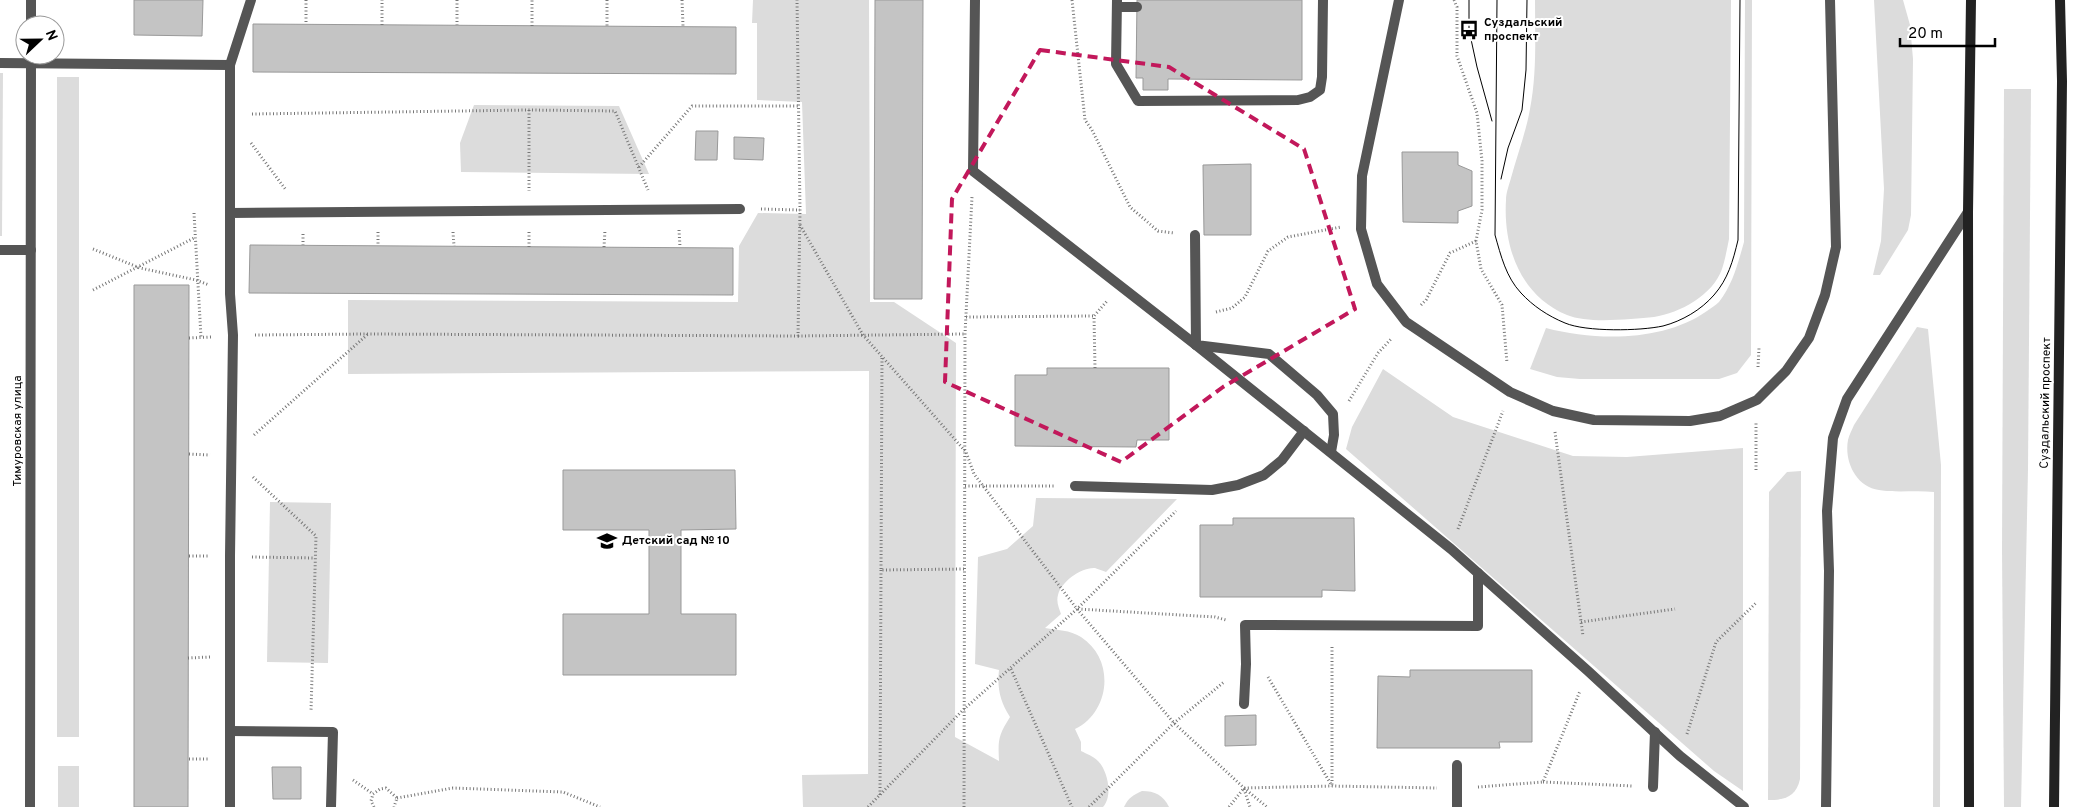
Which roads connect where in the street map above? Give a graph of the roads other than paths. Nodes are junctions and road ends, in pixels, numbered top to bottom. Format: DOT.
graph roads {
  1 [pos="31,0"];
  2 [pos="250,0"];
  3 [pos="975,0"];
  4 [pos="1323,0"];
  5 [pos="1399,0"];
  6 [pos="1830,0"];
  7 [pos="1971,0"];
  8 [pos="2060,0"];
  9 [pos="1117,4"];
  10 [pos="1137,7"];
  11 [pos="31,15"];
  12 [pos="65,60"];
  13 [pos="15,61"];
  14 [pos="0,63"];
  15 [pos="31,65"];
  16 [pos="230,66"];
  17 [pos="740,209"];
  18 [pos="230,212"];
  19 [pos="1968,212"];
  20 [pos="1195,235"];
  21 [pos="0,250"];
  22 [pos="31,250"];
  23 [pos="1196,345"];
  24 [pos="1304,431"];
  25 [pos="1330,452"];
  26 [pos="1075,486"];
  27 [pos="1478,573"];
  28 [pos="1244,704"];
  29 [pos="230,731"];
  30 [pos="1655,732"];
  31 [pos="1457,765"];
  32 [pos="1653,787"];
  33 [pos="30,807"];
  34 [pos="230,807"];
  35 [pos="331,807"];
  36 [pos="1457,807"];
  37 [pos="1744,807"];
  38 [pos="1826,807"];
  39 [pos="1969,807"];
  40 [pos="2054,807"];
  1 -- 11 [label="street"];
  2 -- 16 [label="street"];
  3 -- 23 [label="street"];
  4 -- 9 [label="street"];
  5 -- 6 [label="street"];
  7 -- 19 [label="main road"];
  8 -- 40 [label="main road, Суздальский проспект"];
  9 -- 10 [label="street"];
  12 -- 16 [label="street"];
  13 -- 14 [label="street"];
  15 -- 22 [label="street, Тимуровская улица"];
  16 -- 18 [label="street"];
  17 -- 18 [label="street"];
  18 -- 29 [label="street"];
  19 -- 38 [label="street"];
  19 -- 39 [label="main road"];
  20 -- 23 [label="street"];
  21 -- 22 [label="street"];
  22 -- 33 [label="street, Тимуровская улица"];
  23 -- 24 [label="street"];
  23 -- 25 [label="street"];
  24 -- 25 [label="street"];
  24 -- 26 [label="street"];
  25 -- 27 [label="street"];
  27 -- 28 [label="street"];
  27 -- 30 [label="street"];
  29 -- 34 [label="street"];
  29 -- 35 [label="street"];
  30 -- 32 [label="street"];
  30 -- 37 [label="street"];
  31 -- 36 [label="street"];
}
